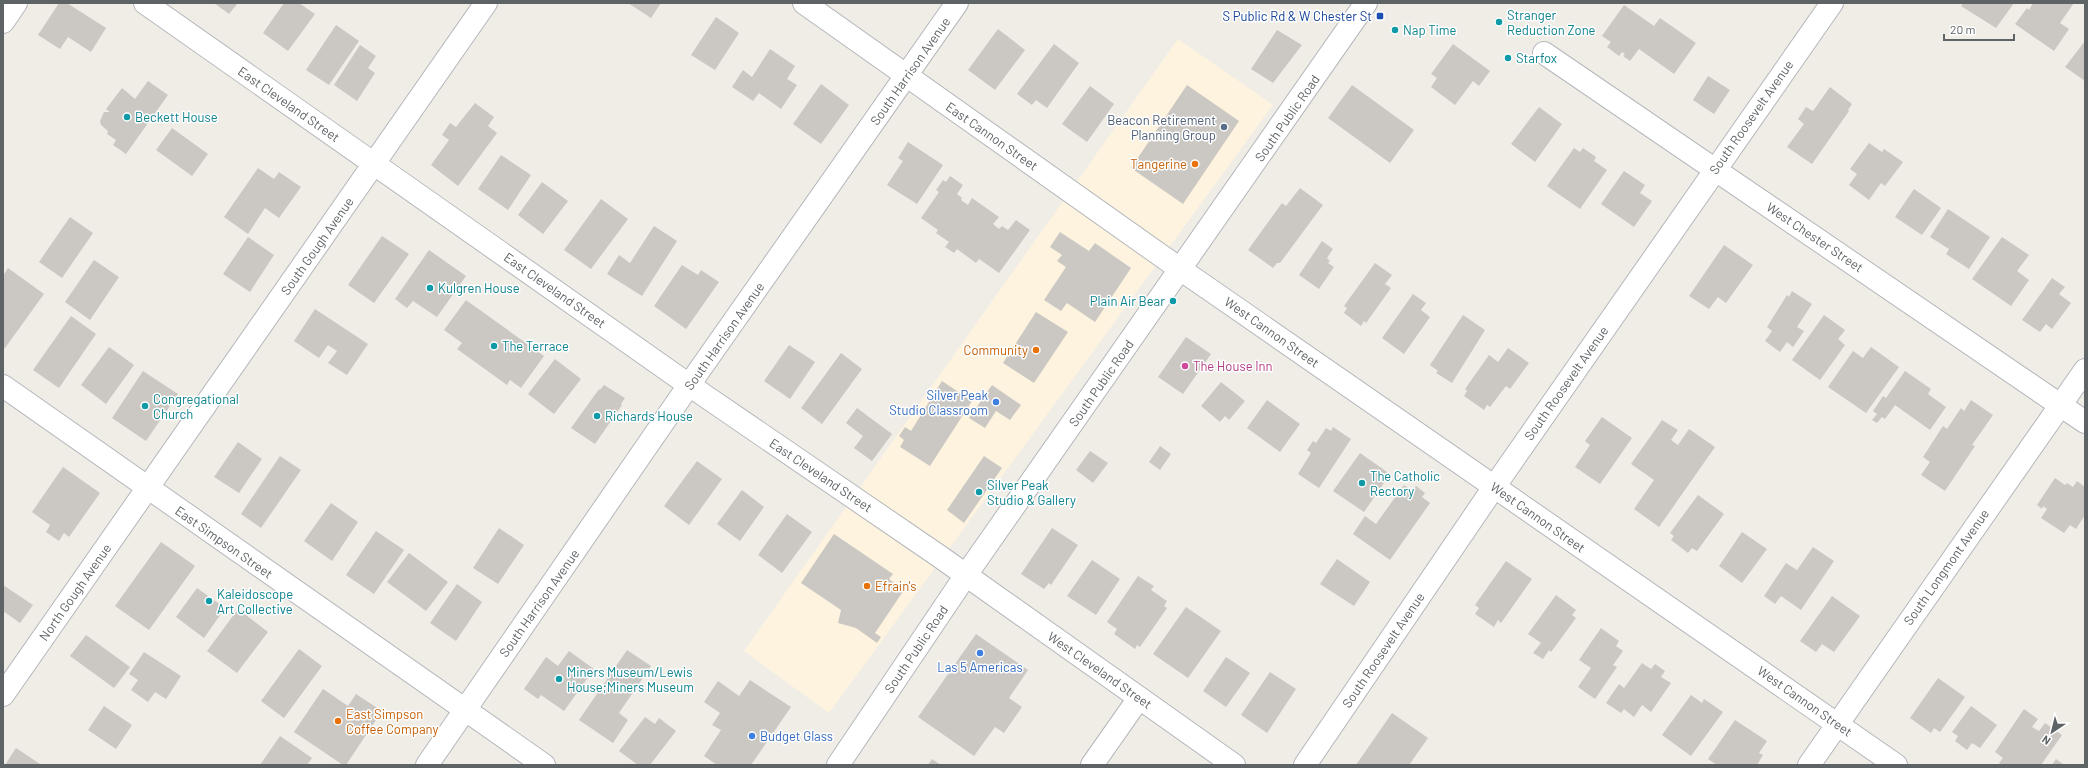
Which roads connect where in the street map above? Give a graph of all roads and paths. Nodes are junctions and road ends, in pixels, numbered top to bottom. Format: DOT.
graph roads {
  1 [pos="16,3"];
  2 [pos="145,3"];
  3 [pos="486,3"];
  4 [pos="804,3"];
  5 [pos="957,3"];
  6 [pos="1366,3"];
  7 [pos="1832,3"];
  8 [pos="3,22"];
  9 [pos="1544,53"];
  10 [pos="907,76"];
  11 [pos="374,163"];
  12 [pos="1715,168"];
  13 [pos="1180,269"];
  14 [pos="2085,370"];
  15 [pos="689,385"];
  16 [pos="3,386"];
  17 [pos="2061,405"];
  18 [pos="2085,422"];
  19 [pos="1494,487"];
  20 [pos="147,488"];
  21 [pos="966,575"];
  22 [pos="3,695"];
  23 [pos="1139,698"];
  24 [pos="465,711"];
  25 [pos="1838,724"];
  26 [pos="427,765"];
  27 [pos="544,765"];
  28 [pos="838,765"];
  29 [pos="1092,765"];
  30 [pos="1234,765"];
  31 [pos="1305,765"];
  32 [pos="1809,765"];
  33 [pos="1896,765"];
  1 -- 8 [label="street"];
  2 -- 11 [label="street, East Cleveland Street"];
  3 -- 11 [label="street, South Gough Avenue"];
  4 -- 10 [label="street, East Cannon Street"];
  5 -- 10 [label="street, South Harrison Avenue"];
  6 -- 13 [label="street, South Public Road"];
  7 -- 12 [label="street, South Roosevelt Avenue"];
  9 -- 12 [label="street, West Chester Street"];
  10 -- 13 [label="street, East Cannon Street"];
  10 -- 15 [label="street, South Harrison Avenue"];
  11 -- 15 [label="street, East Cleveland Street"];
  11 -- 20 [label="street, South Gough Avenue"];
  12 -- 17 [label="street, West Chester Street"];
  12 -- 19 [label="street, South Roosevelt Avenue"];
  13 -- 19 [label="street, West Cannon Street"];
  13 -- 21 [label="street, South Public Road"];
  14 -- 17 [label="street, South Longmont Avenue"];
  15 -- 21 [label="street, East Cleveland Street"];
  15 -- 24 [label="street, South Harrison Avenue"];
  16 -- 20 [label="street, East Simpson Street"];
  17 -- 18 [label="street, West Chester Street"];
  17 -- 25 [label="street, South Longmont Avenue"];
  19 -- 25 [label="street, West Cannon Street"];
  19 -- 31 [label="street, South Roosevelt Avenue"];
  20 -- 22 [label="street, North Gough Avenue"];
  20 -- 24 [label="street, East Simpson Street"];
  21 -- 23 [label="street, West Cleveland Street"];
  21 -- 28 [label="street, South Public Road"];
  23 -- 29 [label="street"];
  23 -- 30 [label="street, West Cleveland Street"];
  24 -- 26 [label="street, South Harrison Avenue"];
  24 -- 27 [label="street, East Simpson Street"];
  25 -- 32 [label="street, South Longmont Avenue"];
  25 -- 33 [label="street, West Cannon Street"];
}
